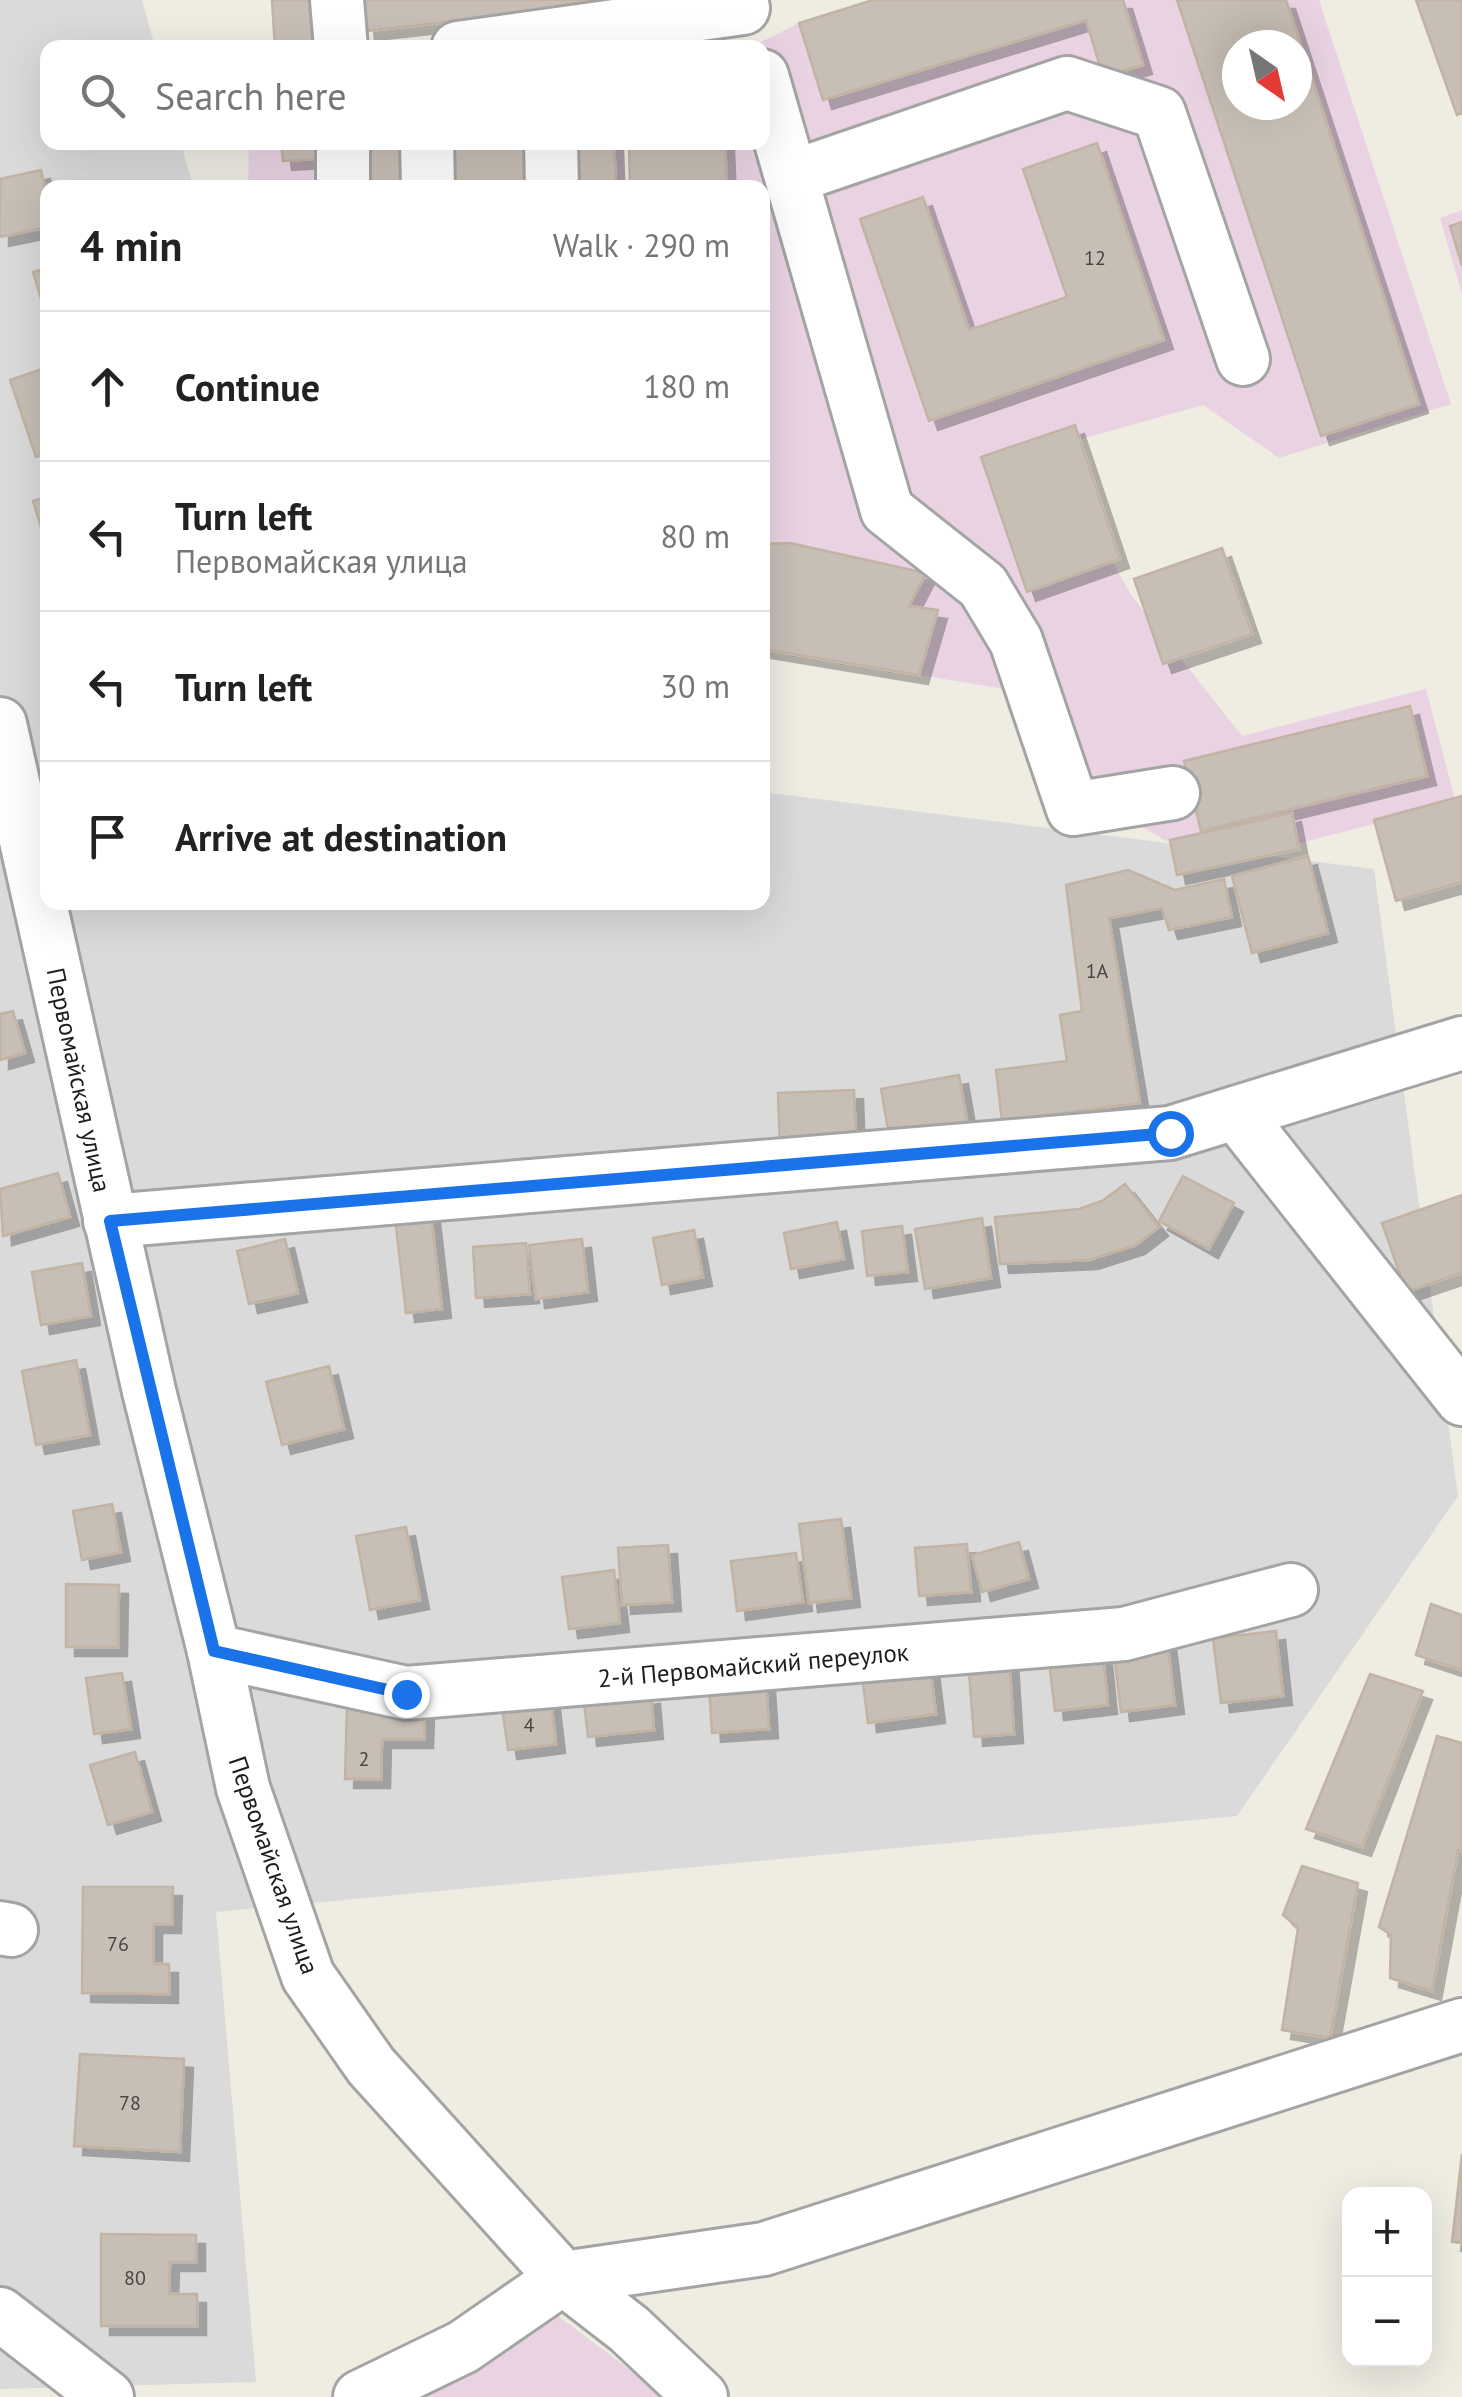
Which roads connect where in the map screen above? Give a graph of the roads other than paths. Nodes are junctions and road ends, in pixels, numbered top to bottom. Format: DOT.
graph roads {
  1 [pos="337,0"];
  2 [pos="746,19"];
  3 [pos="340,40"];
  4 [pos="558,40"];
  5 [pos="770,103"];
  6 [pos="343,150"];
  7 [pos="428,150"];
  8 [pos="551,150"];
  9 [pos="792,177"];
  10 [pos="343,180"];
  11 [pos="428,180"];
  12 [pos="552,180"];
  13 [pos="1243,360"];
  14 [pos="0,724"];
  15 [pos="7,790"];
  16 [pos="1173,793"];
  17 [pos="1462,1043"];
  18 [pos="1236,1113"];
  19 [pos="110,1221"];
  20 [pos="1462,1399"];
  21 [pos="1291,1590"];
  22 [pos="214,1651"];
  23 [pos="1462,2025"];
  24 [pos="563,2278"];
  25 [pos="0,2314"];
  26 [pos="107,2397"];
  27 [pos="360,2397"];
  28 [pos="702,2397"];
  1 -- 3 [label="street"];
  2 -- 4 [label="street"];
  5 -- 9 [label="street"];
  6 -- 10 [label="street"];
  7 -- 11 [label="street"];
  8 -- 12 [label="street"];
  9 -- 13 [label="street"];
  9 -- 16 [label="street"];
  14 -- 15 [label="street, Первомайская улица"];
  15 -- 19 [label="street, Первомайская улица"];
  17 -- 18 [label="street"];
  18 -- 19 [label="street"];
  18 -- 20 [label="street"];
  19 -- 22 [label="street, Первомайская улица"];
  21 -- 22 [label="street, 2-й Первомайский переулок"];
  22 -- 24 [label="street, Первомайская улица"];
  23 -- 24 [label="street"];
  24 -- 27 [label="street"];
  24 -- 28 [label="street, Первомайская улица"];
  25 -- 26 [label="street"];
}
